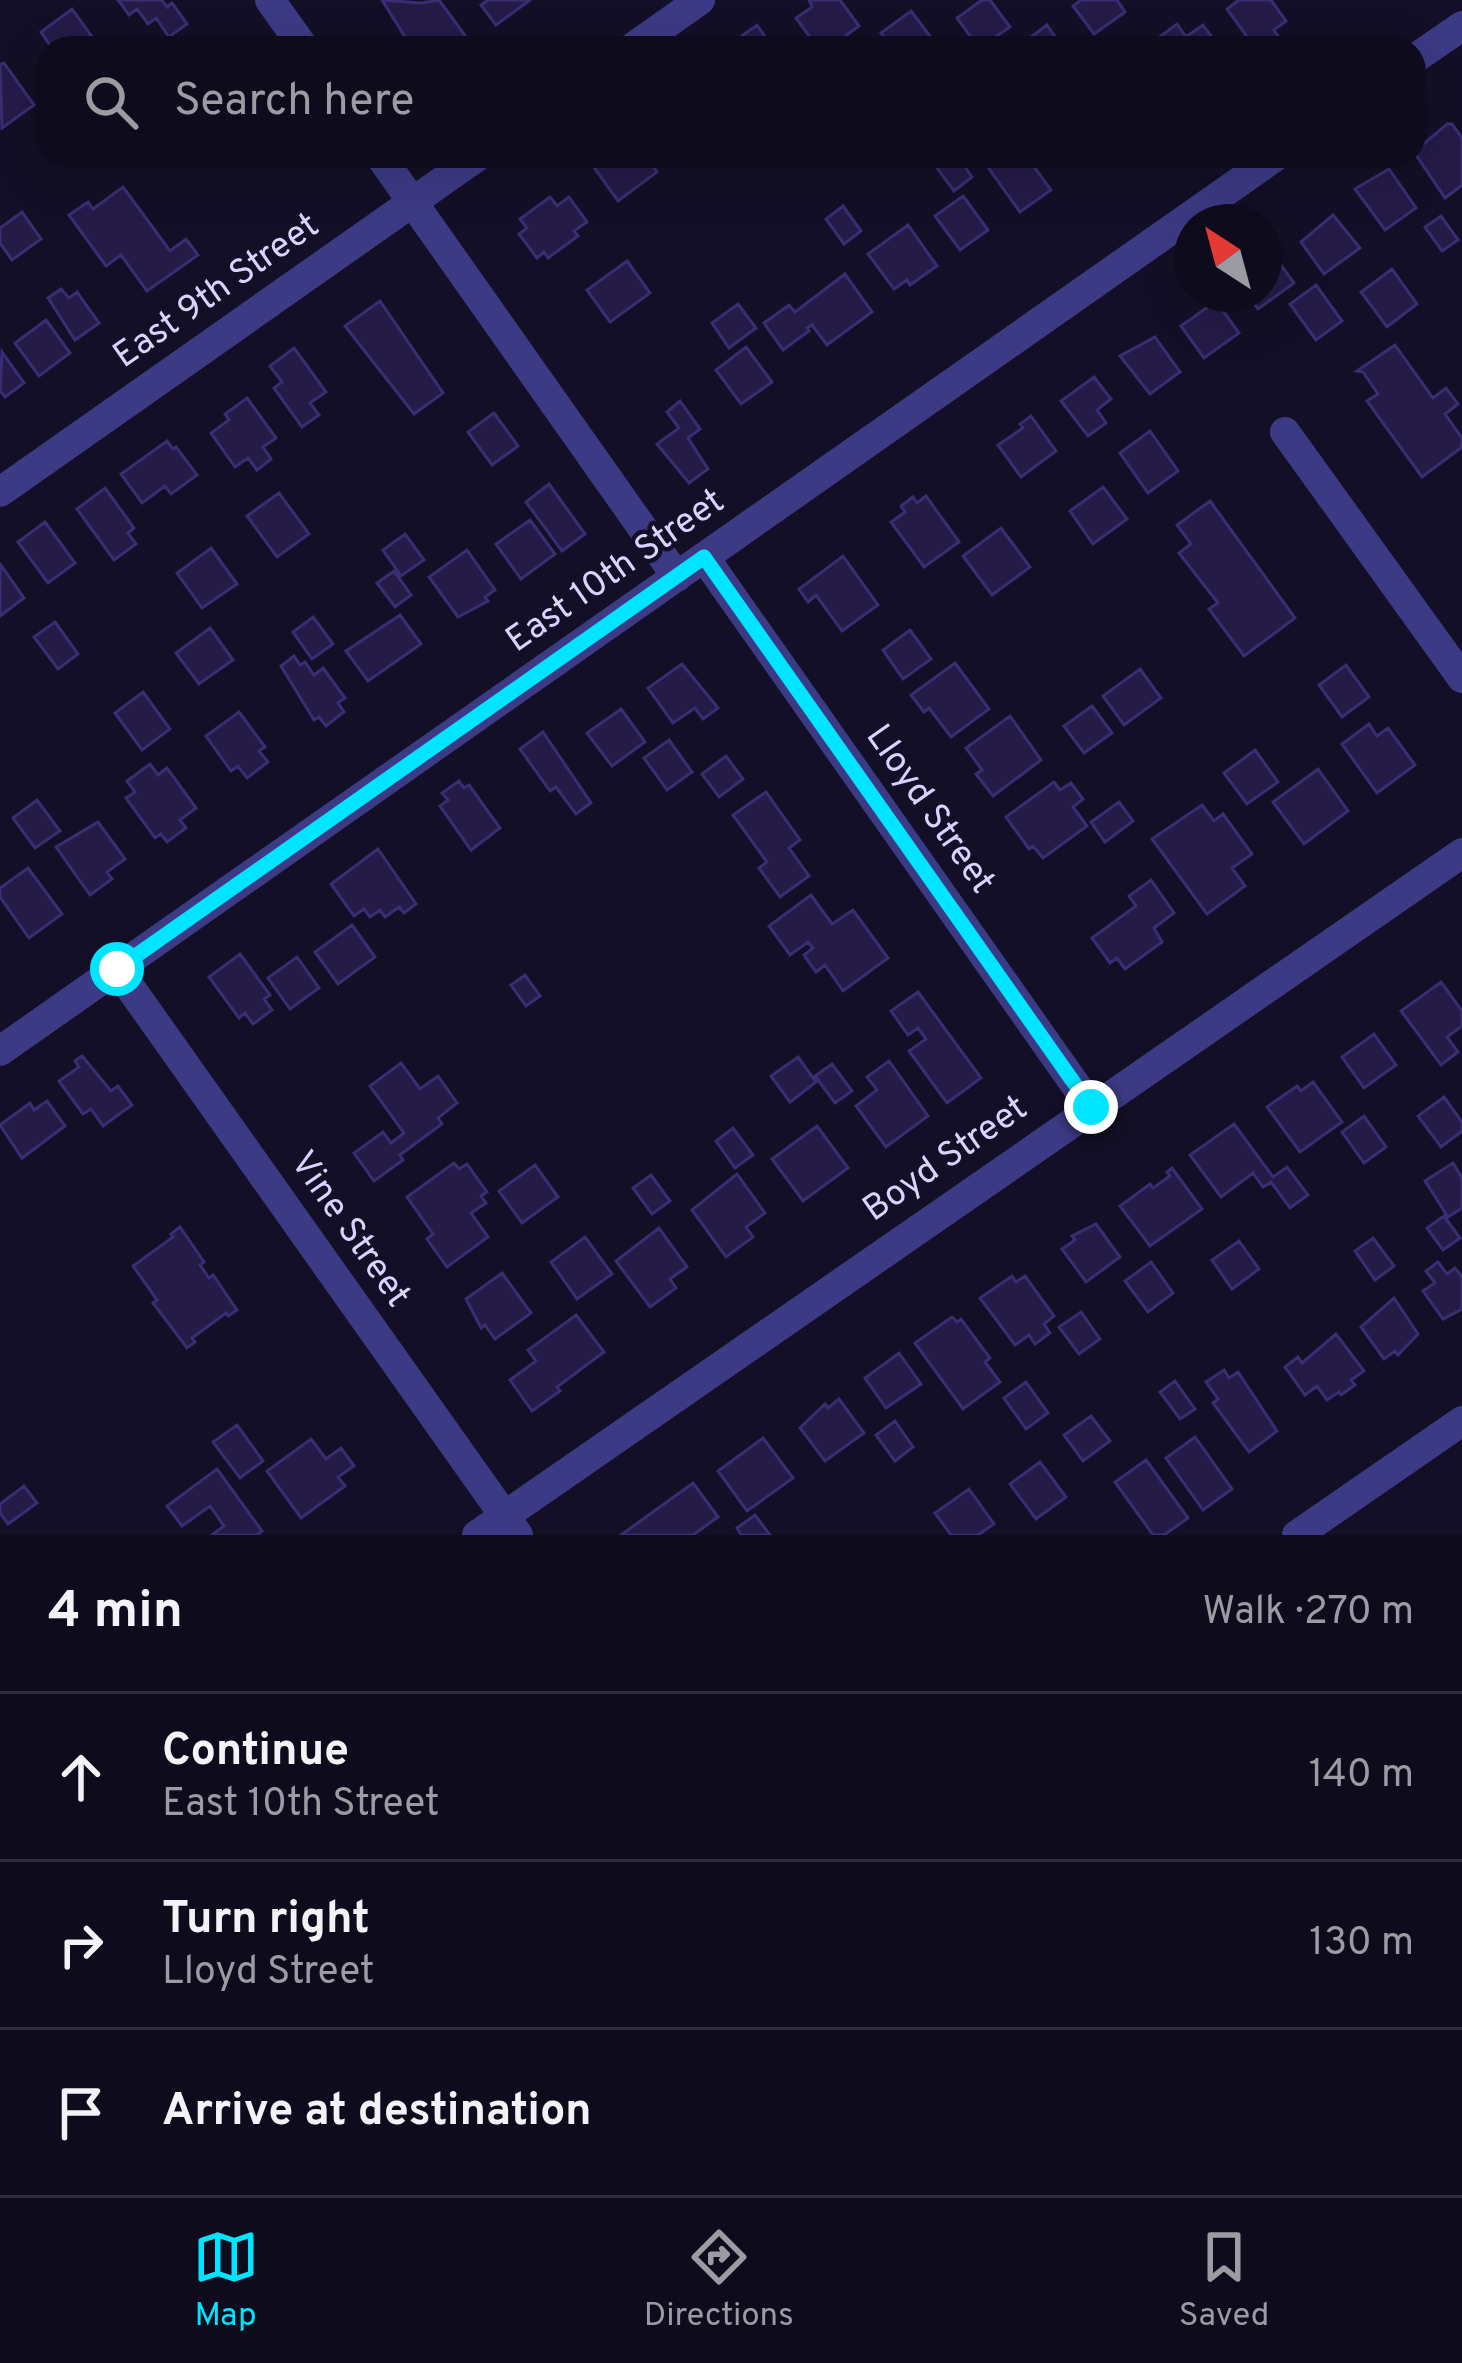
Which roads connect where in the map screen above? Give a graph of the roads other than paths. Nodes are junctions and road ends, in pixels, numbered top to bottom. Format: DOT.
graph roads {
  1 [pos="270,0"];
  2 [pos="700,0"];
  3 [pos="1462,26"];
  4 [pos="296,36"];
  5 [pos="649,36"];
  6 [pos="1426,51"];
  7 [pos="388,168"];
  8 [pos="461,168"];
  9 [pos="1259,168"];
  10 [pos="412,202"];
  11 [pos="1285,432"];
  12 [pos="0,491"];
  13 [pos="704,557"];
  14 [pos="677,577"];
  15 [pos="1462,678"];
  16 [pos="1462,853"];
  17 [pos="117,969"];
  18 [pos="0,1052"];
  19 [pos="1091,1107"];
  20 [pos="1462,1421"];
  21 [pos="511,1525"];
  22 [pos="477,1535"];
  23 [pos="1298,1535"];
  1 -- 4 [label="street"];
  2 -- 5 [label="street"];
  3 -- 6 [label="street"];
  7 -- 10 [label="street"];
  8 -- 10 [label="street, East 9th Street"];
  9 -- 13 [label="street, East 10th Street"];
  10 -- 12 [label="street, East 9th Street"];
  10 -- 14 [label="street"];
  11 -- 15 [label="street"];
  13 -- 14 [label="street, East 10th Street"];
  13 -- 19 [label="street, Lloyd Street"];
  14 -- 17 [label="street, East 10th Street"];
  16 -- 19 [label="street, Boyd Street"];
  17 -- 18 [label="street, East 10th Street"];
  17 -- 21 [label="street, Vine Street"];
  19 -- 21 [label="street, Boyd Street"];
  20 -- 23 [label="street"];
  21 -- 22 [label="street, Boyd Street"];
}
